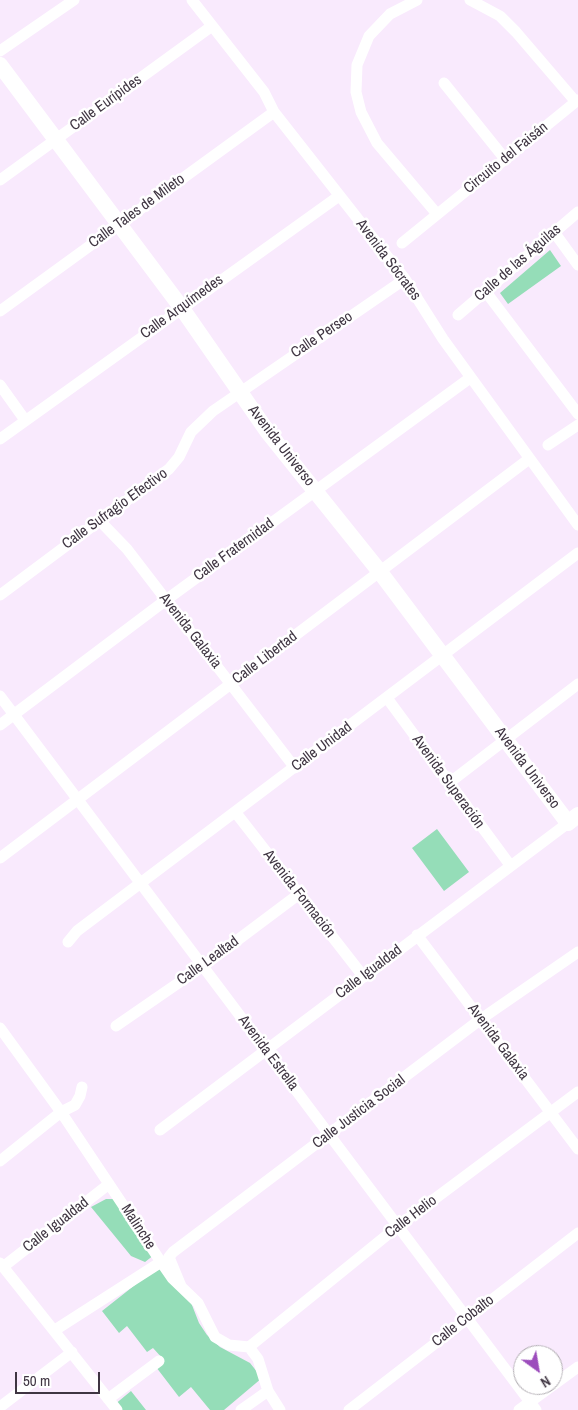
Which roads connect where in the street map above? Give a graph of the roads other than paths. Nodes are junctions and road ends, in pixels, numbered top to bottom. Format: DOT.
graph roads {
  1 [pos="74,0"];
  2 [pos="192,0"];
  3 [pos="418,0"];
  4 [pos="470,0"];
  5 [pos="212,26"];
  6 [pos="0,51"];
  7 [pos="0,66"];
  8 [pos="444,83"];
  9 [pos="577,101"];
  10 [pos="274,112"];
  11 [pos="56,139"];
  12 [pos="506,159"];
  13 [pos="0,180"];
  14 [pos="340,196"];
  15 [pos="578,212"];
  16 [pos="437,214"];
  17 [pos="118,223"];
  18 [pos="554,232"];
  19 [pos="402,243"];
  20 [pos="578,265"];
  21 [pos="405,278"];
  22 [pos="486,292"];
  23 [pos="181,307"];
  24 [pos="0,312"];
  25 [pos="458,315"];
  26 [pos="470,378"];
  27 [pos="0,385"];
  28 [pos="239,392"];
  29 [pos="578,414"];
  30 [pos="25,420"];
  31 [pos="578,424"];
  32 [pos="0,439"];
  33 [pos="548,445"];
  34 [pos="529,459"];
  35 [pos="315,491"];
  36 [pos="100,521"];
  37 [pos="578,525"];
  38 [pos="578,553"];
  39 [pos="380,572"];
  40 [pos="0,595"];
  41 [pos="166,600"];
  42 [pos="443,655"];
  43 [pos="231,684"];
  44 [pos="578,684"];
  45 [pos="0,696"];
  46 [pos="387,698"];
  47 [pos="14,714"];
  48 [pos="0,725"];
  49 [pos="506,740"];
  50 [pos="294,768"];
  51 [pos="450,783"];
  52 [pos="78,799"];
  53 [pos="236,813"];
  54 [pos="573,819"];
  55 [pos="0,858"];
  56 [pos="510,866"];
  57 [pos="140,885"];
  58 [pos="299,894"];
  59 [pos="417,935"];
  60 [pos="68,942"];
  61 [pos="578,952"];
  62 [pos="203,966"];
  63 [pos="363,976"];
  64 [pos="481,1019"];
  65 [pos="116,1026"];
  66 [pos="1,1033"];
  67 [pos="266,1050"];
  68 [pos="82,1086"];
  69 [pos="578,1092"];
  70 [pos="61,1112"];
  71 [pos="550,1112"];
  72 [pos="160,1130"];
  73 [pos="329,1135"];
  74 [pos="578,1149"];
  75 [pos="0,1160"];
  76 [pos="109,1184"];
  77 [pos="397,1227"];
  78 [pos="578,1233"];
  79 [pos="161,1262"];
  80 [pos="2,1265"];
  81 [pos="181,1286"];
  82 [pos="466,1318"];
  83 [pos="55,1330"];
  84 [pos="249,1347"];
  85 [pos="72,1352"];
  86 [pos="159,1361"];
  87 [pos="578,1366"];
  88 [pos="268,1392"];
  89 [pos="108,1399"];
  90 [pos="533,1406"];
  91 [pos="0,1407"];
  92 [pos="117,1410"];
  93 [pos="241,1410"];
  94 [pos="280,1410"];
  95 [pos="349,1410"];
  96 [pos="519,1410"];
  1 -- 6 [label="street"];
  2 -- 5 [label="street, Avenida Sócrates"];
  3 -- 16 [label="street"];
  4 -- 9 [label="street, Circuito del Faisán"];
  5 -- 10 [label="street, Avenida Sócrates"];
  5 -- 11 [label="street, Calle Eurípides"];
  7 -- 11 [label="street, Avenida Universo"];
  8 -- 12 [label="street"];
  9 -- 12 [label="street, Circuito del Faisán"];
  10 -- 14 [label="street, Avenida Sócrates"];
  10 -- 17 [label="street, Calle Tales de Mileto"];
  11 -- 13 [label="street, Calle Eurípides"];
  11 -- 17 [label="street, Avenida Universo"];
  12 -- 16 [label="street, Circuito del Faisán"];
  14 -- 21 [label="street, Avenida Sócrates"];
  14 -- 23 [label="street, Calle Arquímedes"];
  15 -- 18 [label="street, Calle de las Águilas"];
  16 -- 19 [label="street, Circuito del Faisán"];
  17 -- 23 [label="street, Avenida Universo"];
  17 -- 24 [label="street, Calle Tales de Mileto"];
  18 -- 20 [label="street"];
  18 -- 22 [label="street, Calle de las Águilas"];
  21 -- 26 [label="street, Avenida Sócrates"];
  21 -- 28 [label="street, Calle Perseo"];
  22 -- 25 [label="street, Calle de las Águilas"];
  22 -- 29 [label="street"];
  23 -- 28 [label="street, Avenida Universo"];
  23 -- 30 [label="street, Calle Arquímedes"];
  26 -- 34 [label="street, Avenida Sócrates"];
  26 -- 35 [label="street, Calle Fraternidad"];
  27 -- 30 [label="street"];
  28 -- 35 [label="street, Avenida Universo"];
  28 -- 36 [label="street, Calle Sufragio Efectivo"];
  30 -- 32 [label="street, Calle Arquímedes"];
  31 -- 33 [label="street"];
  34 -- 37 [label="street, Avenida Sócrates"];
  34 -- 39 [label="street, Calle Libertad"];
  35 -- 39 [label="street, Avenida Universo"];
  35 -- 41 [label="street, Calle Fraternidad"];
  36 -- 40 [label="street, Calle Sufragio Efectivo"];
  36 -- 41 [label="street, Avenida Galaxia"];
  38 -- 42 [label="street, Calle Unidad"];
  39 -- 42 [label="street, Avenida Universo"];
  39 -- 43 [label="street, Calle Libertad"];
  41 -- 43 [label="street, Avenida Galaxia"];
  41 -- 47 [label="street, Calle Fraternidad"];
  42 -- 46 [label="street, Calle Unidad"];
  42 -- 49 [label="street, Avenida Universo"];
  43 -- 50 [label="street, Avenida Galaxia"];
  43 -- 52 [label="street, Calle Libertad"];
  44 -- 49 [label="street"];
  45 -- 47 [label="street, Avenida Estrella"];
  46 -- 50 [label="street, Calle Unidad"];
  46 -- 51 [label="street, Avenida Superación"];
  47 -- 48 [label="street, Calle Fraternidad"];
  47 -- 52 [label="street, Avenida Estrella"];
  49 -- 51 [label="street"];
  49 -- 54 [label="street, Avenida Universo"];
  50 -- 53 [label="street, Calle Unidad"];
  51 -- 56 [label="street, Avenida Superación"];
  52 -- 55 [label="street, Calle Libertad"];
  52 -- 57 [label="street, Avenida Estrella"];
  53 -- 57 [label="street, Calle Unidad"];
  53 -- 58 [label="street, Avenida Formación"];
  54 -- 56 [label="street, Calle Igualdad"];
  56 -- 59 [label="street, Calle Igualdad"];
  57 -- 60 [label="street, Calle Unidad"];
  57 -- 62 [label="street, Avenida Estrella"];
  58 -- 62 [label="street, Calle Lealtad"];
  58 -- 63 [label="street, Avenida Formación"];
  59 -- 63 [label="street, Calle Igualdad"];
  59 -- 64 [label="street, Avenida Galaxia"];
  61 -- 64 [label="street, Calle Justicia Social"];
  62 -- 65 [label="street, Calle Lealtad"];
  62 -- 67 [label="street, Avenida Estrella"];
  63 -- 67 [label="street, Calle Igualdad"];
  64 -- 71 [label="street, Avenida Galaxia"];
  64 -- 73 [label="street, Calle Justicia Social"];
  66 -- 70 [label="street, Malinche"];
  67 -- 72 [label="street, Calle Igualdad"];
  67 -- 73 [label="street, Avenida Estrella"];
  68 -- 70 [label="street"];
  69 -- 71 [label="street, Calle Helio"];
  70 -- 75 [label="street"];
  70 -- 76 [label="street, Malinche"];
  71 -- 74 [label="street, Avenida Galaxia"];
  71 -- 77 [label="street, Calle Helio"];
  73 -- 77 [label="street, Avenida Estrella"];
  73 -- 81 [label="street, Calle Justicia Social"];
  76 -- 79 [label="street, Malinche"];
  76 -- 80 [label="street, Calle Igualdad"];
  77 -- 82 [label="street, Avenida Estrella"];
  77 -- 84 [label="street, Calle Helio"];
  78 -- 82 [label="street, Calle Cobalto"];
  79 -- 81 [label="street, Malinche"];
  79 -- 83 [label="street"];
  80 -- 83 [label="street"];
  81 -- 84 [label="street, Malinche"];
  82 -- 90 [label="street, Avenida Estrella"];
  82 -- 95 [label="street, Calle Cobalto"];
  83 -- 85 [label="street"];
  84 -- 88 [label="street"];
  85 -- 89 [label="street"];
  85 -- 91 [label="street"];
  86 -- 89 [label="street"];
  87 -- 90 [label="street"];
  88 -- 93 [label="street"];
  88 -- 94 [label="street"];
  89 -- 92 [label="street"];
  90 -- 96 [label="street"];
}
